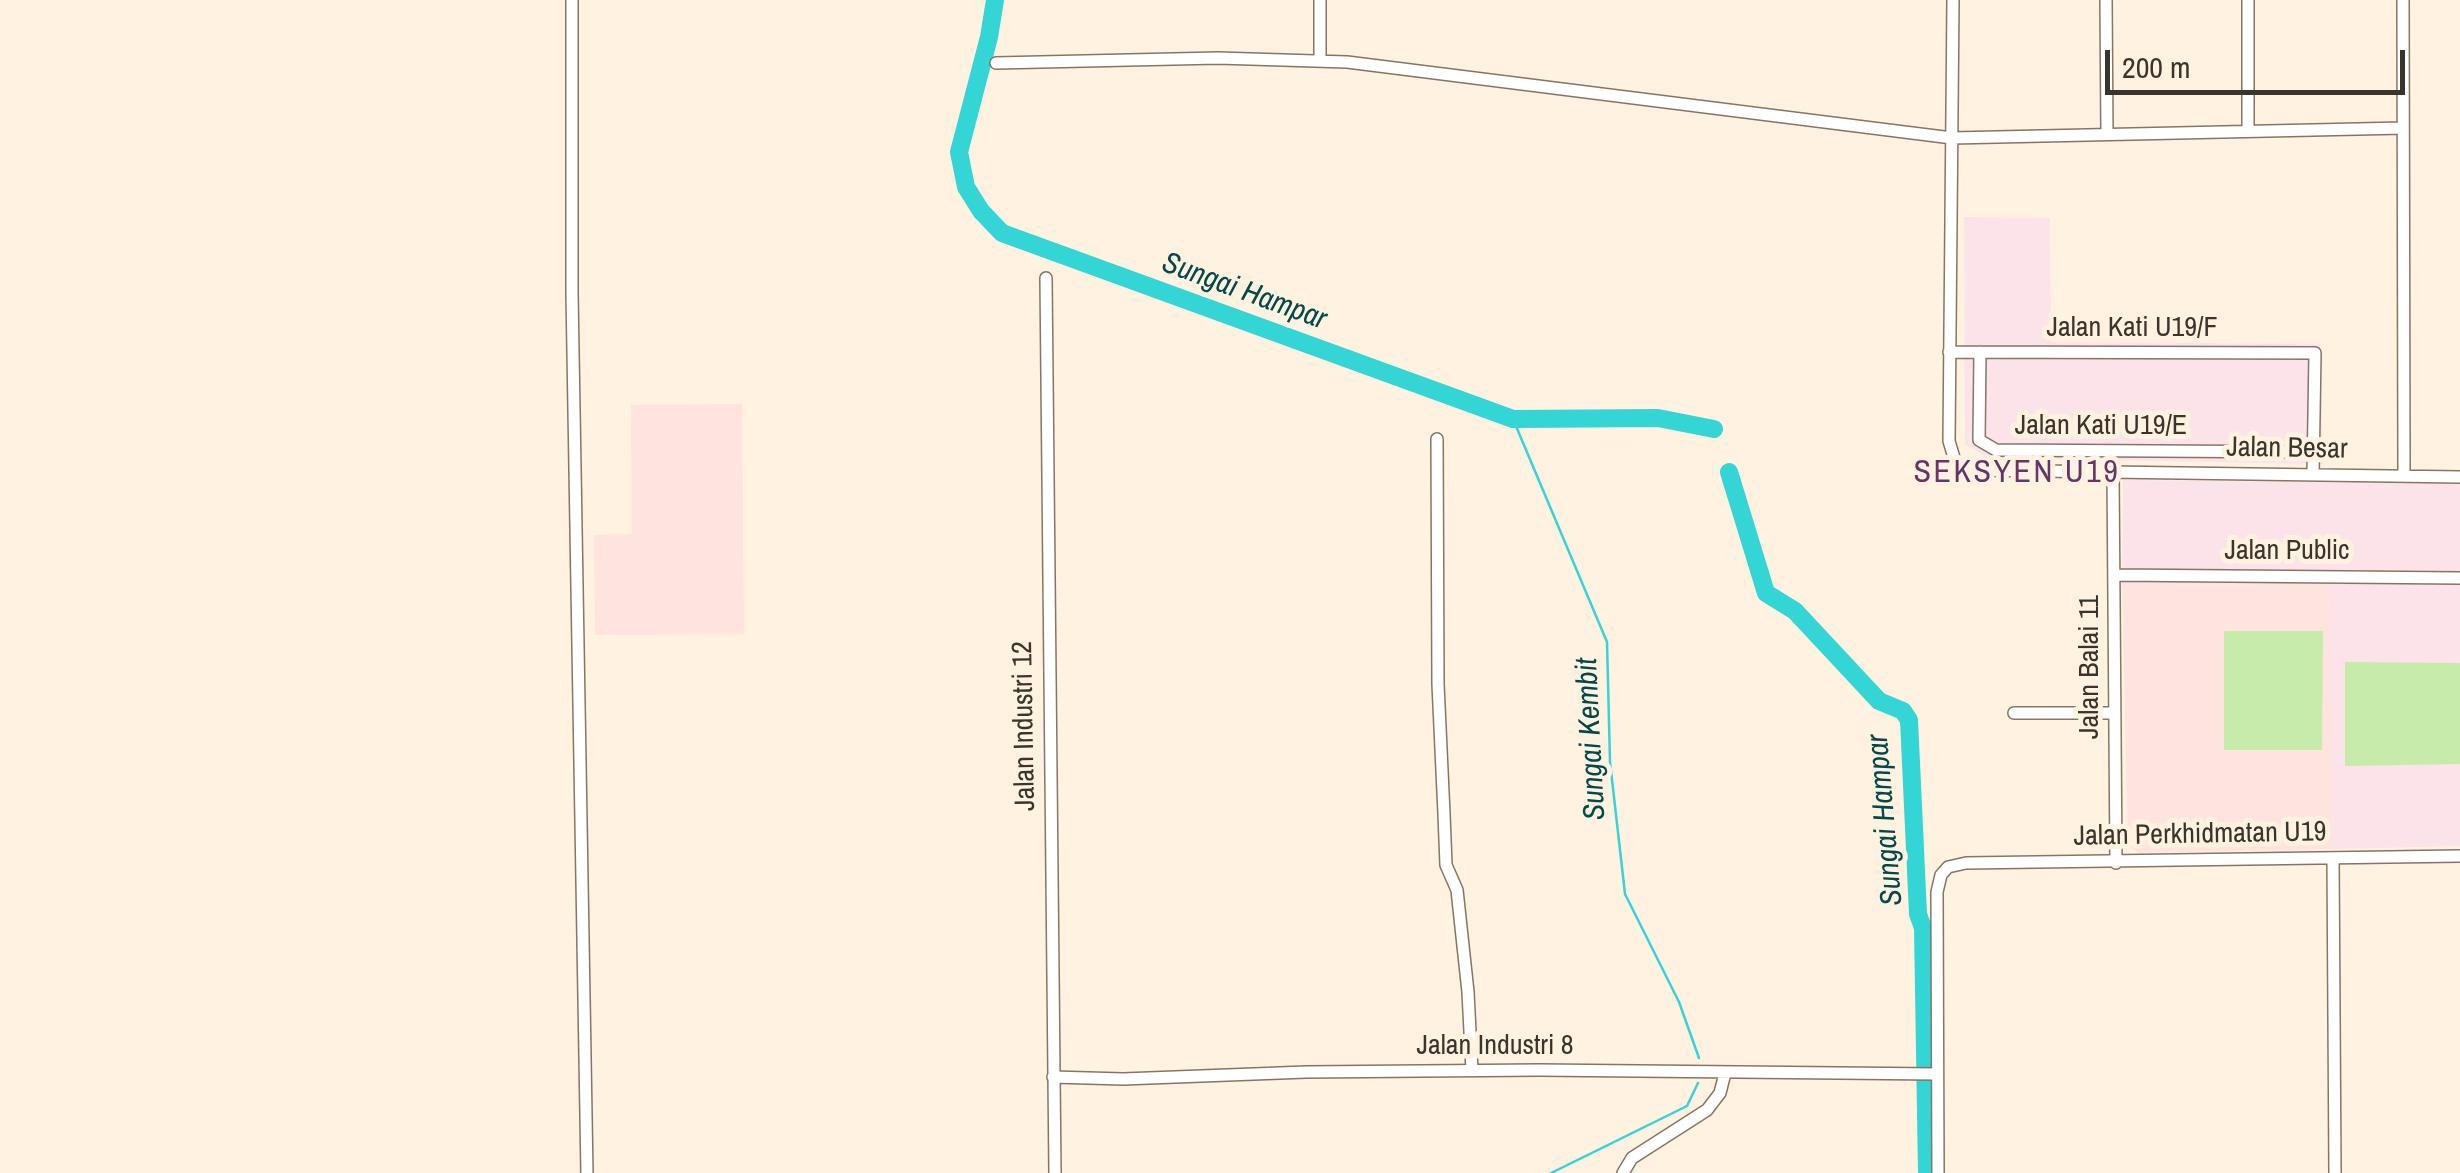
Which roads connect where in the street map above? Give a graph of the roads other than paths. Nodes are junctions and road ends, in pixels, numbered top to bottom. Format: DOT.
graph roads {
  1 [pos="572,0"];
  2 [pos="1320,0"];
  3 [pos="1953,0"];
  4 [pos="2106,0"];
  5 [pos="2248,0"];
  6 [pos="2403,0"];
  7 [pos="1320,61"];
  8 [pos="996,63"];
  9 [pos="2403,128"];
  10 [pos="2248,131"];
  11 [pos="2106,134"];
  12 [pos="1952,138"];
  13 [pos="1046,278"];
  14 [pos="1950,352"];
  15 [pos="1980,352"];
  16 [pos="1438,439"];
  17 [pos="2314,452"];
  18 [pos="2113,472"];
  19 [pos="2313,474"];
  20 [pos="2404,476"];
  21 [pos="2460,477"];
  22 [pos="2114,575"];
  23 [pos="2460,578"];
  24 [pos="2014,713"];
  25 [pos="2115,713"];
  26 [pos="2460,856"];
  27 [pos="2334,858"];
  28 [pos="2116,862"];
  29 [pos="1472,1071"];
  30 [pos="1725,1073"];
  31 [pos="1930,1075"];
  32 [pos="1053,1077"];
  33 [pos="587,1173"];
  34 [pos="1054,1173"];
  35 [pos="1623,1173"];
  36 [pos="1938,1173"];
  37 [pos="2335,1173"];
  1 -- 33 [label="street"];
  2 -- 7 [label="street"];
  3 -- 12 [label="street"];
  4 -- 11 [label="street"];
  5 -- 10 [label="street"];
  6 -- 9 [label="street"];
  7 -- 8 [label="street"];
  7 -- 12 [label="street"];
  9 -- 10 [label="street"];
  9 -- 20 [label="street"];
  10 -- 11 [label="street"];
  11 -- 12 [label="street"];
  12 -- 14 [label="street"];
  13 -- 32 [label="street, Jalan Industri 12"];
  14 -- 15 [label="street, Jalan Kati U19/F"];
  14 -- 18 [label="street, Jalan Besar"];
  15 -- 17 [label="street, Jalan Kati U19/E"];
  15 -- 17 [label="street, Jalan Kati U19/F"];
  16 -- 29 [label="street"];
  17 -- 19 [label="street"];
  18 -- 19 [label="street, Jalan Besar"];
  18 -- 22 [label="street, Jalan Balai 11"];
  19 -- 20 [label="street, Jalan Besar"];
  20 -- 21 [label="street, Jalan Besar"];
  22 -- 23 [label="street, Jalan Public"];
  22 -- 25 [label="street, Jalan Balai 11"];
  24 -- 25 [label="street"];
  25 -- 28 [label="street, Jalan Balai 11"];
  26 -- 27 [label="street, Jalan Perkhidmatan U19"];
  27 -- 28 [label="street, Jalan Perkhidmatan U19"];
  27 -- 37 [label="street"];
  28 -- 31 [label="street, Jalan Perkhidmatan U19"];
  29 -- 30 [label="street, Jalan Industri 8"];
  29 -- 32 [label="street, Jalan Industri 8"];
  30 -- 31 [label="street, Jalan Industri 8"];
  30 -- 35 [label="street"];
  31 -- 36 [label="street"];
  32 -- 34 [label="street, Jalan Industri 12"];
}
